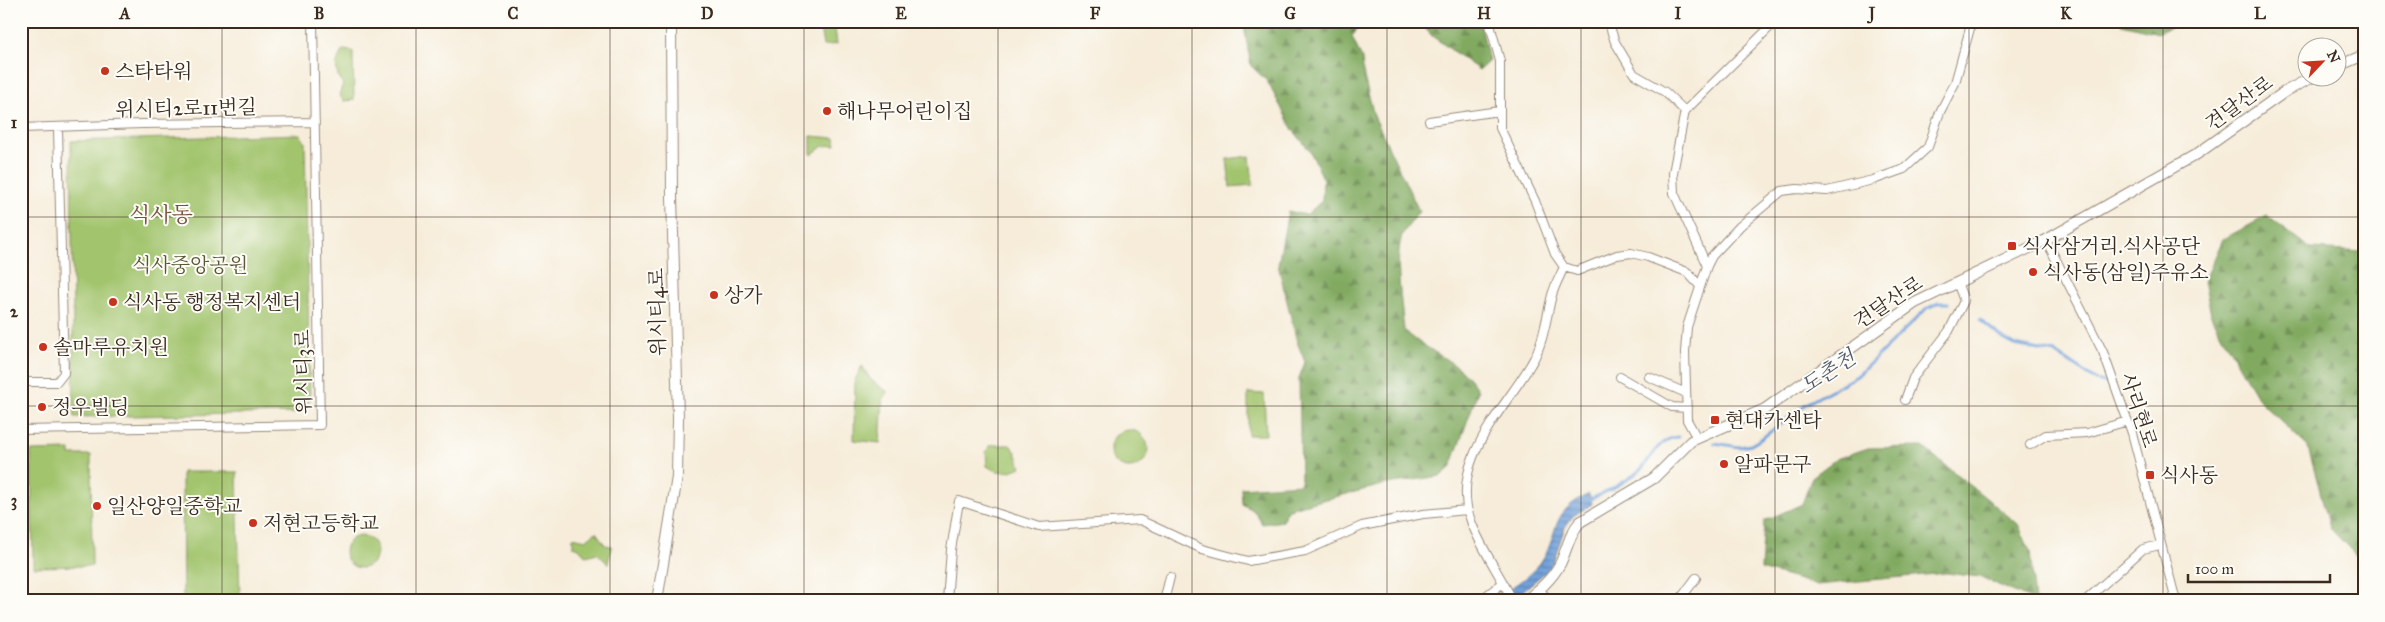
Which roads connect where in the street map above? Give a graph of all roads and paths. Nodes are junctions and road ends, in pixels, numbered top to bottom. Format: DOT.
graph roads {
  1 [pos="313,21"];
  2 [pos="671,21"];
  3 [pos="1489,21"];
  4 [pos="1608,21"];
  5 [pos="1776,21"];
  6 [pos="1972,21"];
  7 [pos="2364,55"];
  8 [pos="2348,62"];
  9 [pos="2298,85"];
  10 [pos="1499,110"];
  11 [pos="1685,111"];
  12 [pos="1429,121"];
  13 [pos="315,122"];
  14 [pos="21,128"];
  15 [pos="58,128"];
  16 [pos="2046,240"];
  17 [pos="1707,266"];
  18 [pos="1564,267"];
  19 [pos="1956,282"];
  20 [pos="1700,286"];
  21 [pos="1620,377"];
  22 [pos="1650,377"];
  23 [pos="21,382"];
  24 [pos="1686,393"];
  25 [pos="1905,400"];
  26 [pos="1687,408"];
  27 [pos="2128,421"];
  28 [pos="21,430"];
  29 [pos="1697,438"];
  30 [pos="2030,445"];
  31 [pos="1467,510"];
  32 [pos="2160,545"];
  33 [pos="1170,577"];
  34 [pos="1696,578"];
  35 [pos="1505,585"];
  36 [pos="1539,589"];
  37 [pos="657,601"];
  38 [pos="947,601"];
  39 [pos="1164,601"];
  40 [pos="1479,601"];
  41 [pos="1513,601"];
  42 [pos="1526,601"];
  43 [pos="1549,601"];
  44 [pos="1679,601"];
  45 [pos="2084,601"];
  46 [pos="2176,601"];
  1 -- 13 [label="street, 위시티3로"];
  2 -- 37 [label="street, 위시티4로"];
  3 -- 10 [label="street"];
  4 -- 11 [label="street"];
  5 -- 11 [label="street"];
  6 -- 17 [label="street"];
  7 -- 8 [label="street"];
  9 -- 16 [label="street, 견달산로"];
  10 -- 12 [label="street"];
  10 -- 18 [label="street"];
  11 -- 17 [label="street"];
  13 -- 15 [label="street, 위시티2로11번길"];
  13 -- 28 [label="street, 위시티3로"];
  14 -- 15 [label="street, 위시티2로11번길"];
  15 -- 23 [label="street"];
  16 -- 19 [label="street, 견달산로"];
  16 -- 27 [label="street, 사리현로"];
  17 -- 20 [label="street"];
  18 -- 20 [label="street"];
  18 -- 31 [label="street"];
  19 -- 25 [label="street"];
  19 -- 29 [label="street, 견달산로"];
  20 -- 24 [label="street"];
  21 -- 26 [label="street"];
  22 -- 24 [label="street"];
  24 -- 26 [label="street"];
  26 -- 29 [label="street"];
  27 -- 30 [label="street"];
  27 -- 32 [label="street, 사리현로"];
  29 -- 36 [label="street, 견달산로"];
  31 -- 35 [label="street"];
  31 -- 38 [label="street"];
  32 -- 45 [label="street"];
  32 -- 46 [label="street, 사리현로"];
  33 -- 39 [label="street"];
  34 -- 44 [label="street"];
  35 -- 40 [label="street"];
  35 -- 41 [label="street"];
  36 -- 42 [label="street, 견달산로"];
  36 -- 43 [label="street"];
}
